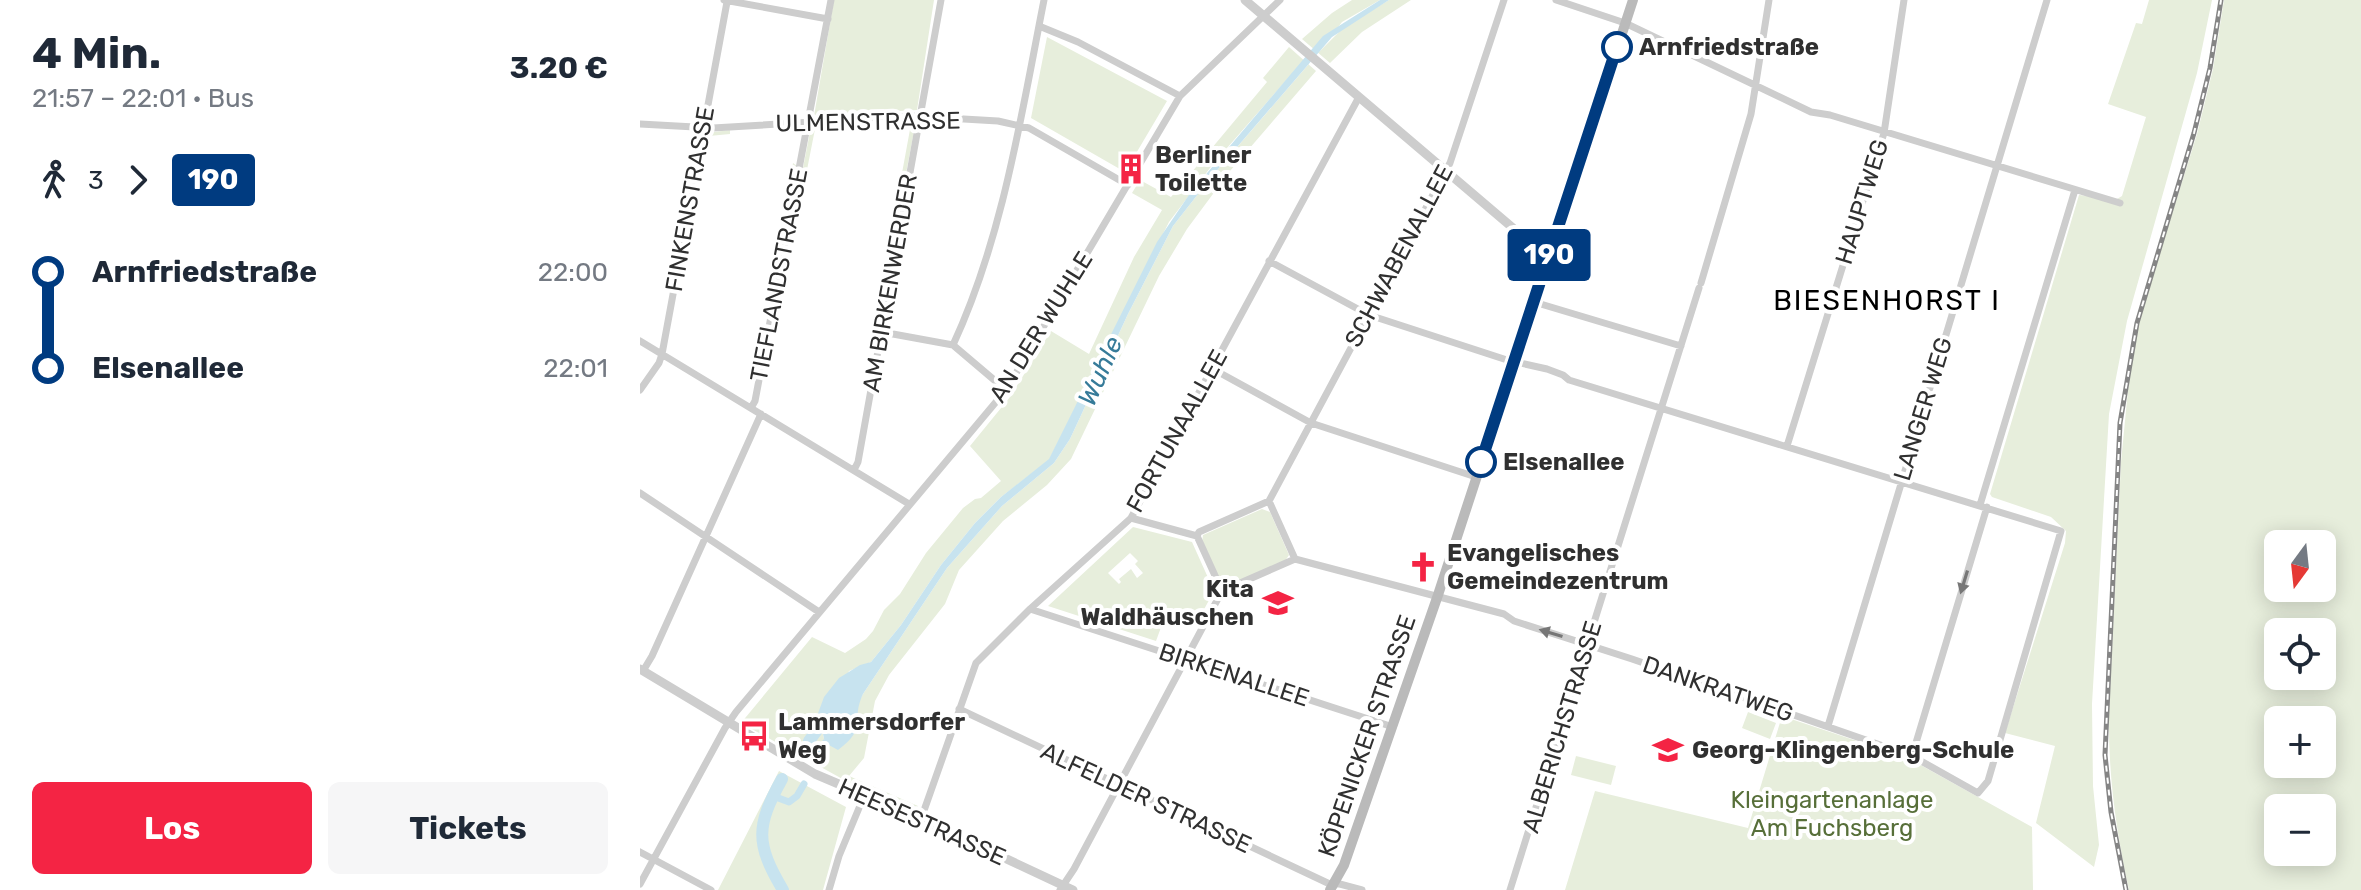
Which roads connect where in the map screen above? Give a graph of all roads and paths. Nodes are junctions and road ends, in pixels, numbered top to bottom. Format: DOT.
graph roads {
  1 [pos="831,0"];
  2 [pos="941,0"];
  3 [pos="1044,0"];
  4 [pos="1245,0"];
  5 [pos="1280,0"];
  6 [pos="1504,0"];
  7 [pos="1556,0"];
  8 [pos="1633,0"];
  9 [pos="1769,0"];
  10 [pos="1904,0"];
  11 [pos="2047,0"];
  12 [pos="726,1"];
  13 [pos="1263,16"];
  14 [pos="828,19"];
  15 [pos="1621,22"];
  16 [pos="1039,26"];
  17 [pos="1755,86"];
  18 [pos="1180,96"];
  19 [pos="1359,97"];
  20 [pos="920,117"];
  21 [pos="808,122"];
  22 [pos="640,124"];
  23 [pos="1020,125"];
  24 [pos="703,128"];
  25 [pos="1884,133"];
  26 [pos="1997,166"];
  27 [pos="1446,171"];
  28 [pos="1128,185"];
  29 [pos="2075,190"];
  30 [pos="2120,203"];
  31 [pos="1549,253"];
  32 [pos="1269,261"];
  33 [pos="1534,302"];
  34 [pos="1369,315"];
  35 [pos="882,332"];
  36 [pos="640,341"];
  37 [pos="953,345"];
  38 [pos="1681,346"];
  39 [pos="662,354"];
  40 [pos="1514,361"];
  41 [pos="1211,368"];
  42 [pos="640,390"];
  43 [pos="1006,390"];
  44 [pos="751,408"];
  45 [pos="1661,408"];
  46 [pos="761,414"];
  47 [pos="1311,423"];
  48 [pos="1787,446"];
  49 [pos="854,470"];
  50 [pos="1476,477"];
  51 [pos="1902,481"];
  52 [pos="640,493"];
  53 [pos="1269,501"];
  54 [pos="909,504"];
  55 [pos="1983,506"];
  56 [pos="1131,518"];
  57 [pos="705,536"];
  58 [pos="1197,536"];
  59 [pos="1295,559"];
  60 [pos="1222,591"];
  61 [pos="1438,595"];
  62 [pos="1030,609"];
  63 [pos="819,612"];
  64 [pos="1588,645"];
  65 [pos="1186,659"];
  66 [pos="642,670"];
  67 [pos="959,709"];
  68 [pos="729,722"];
  69 [pos="1828,726"];
  70 [pos="1393,727"];
  71 [pos="1912,756"];
  72 [pos="1119,785"];
  73 [pos="864,796"];
  74 [pos="921,819"];
  75 [pos="640,852"];
  76 [pos="653,859"];
  77 [pos="640,884"];
  78 [pos="1333,886"];
  79 [pos="1066,889"];
  80 [pos="711,890"];
  81 [pos="829,890"];
  82 [pos="1362,890"];
  83 [pos="1510,890"];
  1 -- 14 [label="street, TIEFLANDSTRASSE"];
  2 -- 20 [label="street, AM BIRKENWERDER"];
  3 -- 16 [label="street"];
  4 -- 13 [label="street"];
  5 -- 13 [label="street, AN DER WUHLE"];
  6 -- 27 [label="street, SCHWABENALLEE"];
  7 -- 15 [label="street"];
  8 -- 15 [label="main road, KÖPENICKER STRASSE"];
  9 -- 17 [label="street, ALBERICHSTRASSE"];
  10 -- 25 [label="street, HAUPTWEG"];
  11 -- 26 [label="street, LANGER WEG"];
  12 -- 14 [label="street"];
  12 -- 24 [label="street, FINKENSTRASSE"];
  13 -- 18 [label="street, AN DER WUHLE"];
  13 -- 19 [label="street"];
  14 -- 21 [label="street, TIEFLANDSTRASSE"];
  15 -- 17 [label="street"];
  15 -- 31 [label="main road, KÖPENICKER STRASSE"];
  16 -- 18 [label="street"];
  16 -- 23 [label="street"];
  17 -- 25 [label="street"];
  17 -- 38 [label="street, ALBERICHSTRASSE"];
  18 -- 28 [label="street, AN DER WUHLE"];
  19 -- 27 [label="street"];
  19 -- 32 [label="street, FORTUNAALLEE"];
  20 -- 21 [label="street, ULMENSTRASSE"];
  20 -- 23 [label="street, ULMENSTRASSE"];
  20 -- 35 [label="street, AM BIRKENWERDER"];
  21 -- 24 [label="street, ULMENSTRASSE"];
  21 -- 44 [label="street, TIEFLANDSTRASSE"];
  22 -- 24 [label="street, ULMENSTRASSE"];
  23 -- 28 [label="street, ULMENSTRASSE"];
  23 -- 37 [label="street"];
  24 -- 39 [label="street, FINKENSTRASSE"];
  25 -- 26 [label="street"];
  25 -- 48 [label="street, HAUPTWEG"];
  26 -- 29 [label="street"];
  26 -- 51 [label="street, LANGER WEG"];
  27 -- 31 [label="street"];
  27 -- 34 [label="street, SCHWABENALLEE"];
  28 -- 43 [label="street, AN DER WUHLE"];
  29 -- 30 [label="street"];
  29 -- 55 [label="street"];
  31 -- 33 [label="main road, KÖPENICKER STRASSE"];
  32 -- 34 [label="street"];
  32 -- 41 [label="street, FORTUNAALLEE"];
  33 -- 38 [label="street"];
  33 -- 40 [label="main road, KÖPENICKER STRASSE"];
  34 -- 40 [label="street"];
  34 -- 47 [label="street, SCHWABENALLEE"];
  35 -- 37 [label="street"];
  35 -- 49 [label="street, AM BIRKENWERDER"];
  36 -- 39 [label="street"];
  37 -- 43 [label="street"];
  38 -- 45 [label="street, ALBERICHSTRASSE"];
  39 -- 42 [label="street, FINKENSTRASSE"];
  39 -- 44 [label="street"];
  40 -- 45 [label="street"];
  40 -- 50 [label="main road, KÖPENICKER STRASSE"];
  41 -- 47 [label="street"];
  41 -- 56 [label="street, FORTUNAALLEE"];
  43 -- 54 [label="street, AN DER WUHLE"];
  44 -- 46 [label="street"];
  45 -- 48 [label="street"];
  45 -- 64 [label="street, ALBERICHSTRASSE"];
  46 -- 49 [label="street"];
  46 -- 57 [label="street, TIEFLANDSTRASSE"];
  47 -- 50 [label="street"];
  47 -- 53 [label="street, SCHWABENALLEE"];
  48 -- 51 [label="street"];
  49 -- 54 [label="street"];
  50 -- 61 [label="main road, KÖPENICKER STRASSE"];
  51 -- 55 [label="street"];
  51 -- 69 [label="street, LANGER WEG"];
  52 -- 57 [label="street"];
  53 -- 58 [label="street"];
  53 -- 59 [label="street"];
  54 -- 63 [label="street, AN DER WUHLE"];
  55 -- 71 [label="street, one-way"];
  55 -- 71 [label="street, DANKRATWEG"];
  56 -- 58 [label="street"];
  56 -- 62 [label="street, FORTUNAALLEE"];
  57 -- 63 [label="street"];
  57 -- 66 [label="street, TIEFLANDSTRASSE"];
  58 -- 60 [label="street"];
  59 -- 60 [label="street"];
  59 -- 61 [label="street, DANKRATWEG"];
  60 -- 65 [label="street"];
  64 -- 61 [label="street, DANKRATWEG, one-way"];
  61 -- 70 [label="main road, KÖPENICKER STRASSE"];
  62 -- 65 [label="street, BIRKENALLEE"];
  62 -- 67 [label="street, FORTUNAALLEE"];
  63 -- 68 [label="street, AN DER WUHLE"];
  64 -- 69 [label="street, DANKRATWEG"];
  64 -- 83 [label="street, ALBERICHSTRASSE"];
  65 -- 70 [label="street, BIRKENALLEE"];
  65 -- 72 [label="street"];
  66 -- 68 [label="street, HEESESTRASSE"];
  67 -- 72 [label="street, ALFELDER STRASSE"];
  67 -- 74 [label="street, FORTUNAALLEE"];
  68 -- 73 [label="street, HEESESTRASSE"];
  68 -- 76 [label="street"];
  69 -- 71 [label="street, DANKRATWEG"];
  70 -- 78 [label="main road, KÖPENICKER STRASSE"];
  72 -- 78 [label="street, ALFELDER STRASSE"];
  72 -- 79 [label="street"];
  73 -- 74 [label="street, HEESESTRASSE"];
  73 -- 81 [label="street"];
  74 -- 79 [label="street, HEESESTRASSE"];
  75 -- 76 [label="street"];
  76 -- 77 [label="street"];
  76 -- 80 [label="street"];
  78 -- 82 [label="street, ALFELDER STRASSE"];
}
